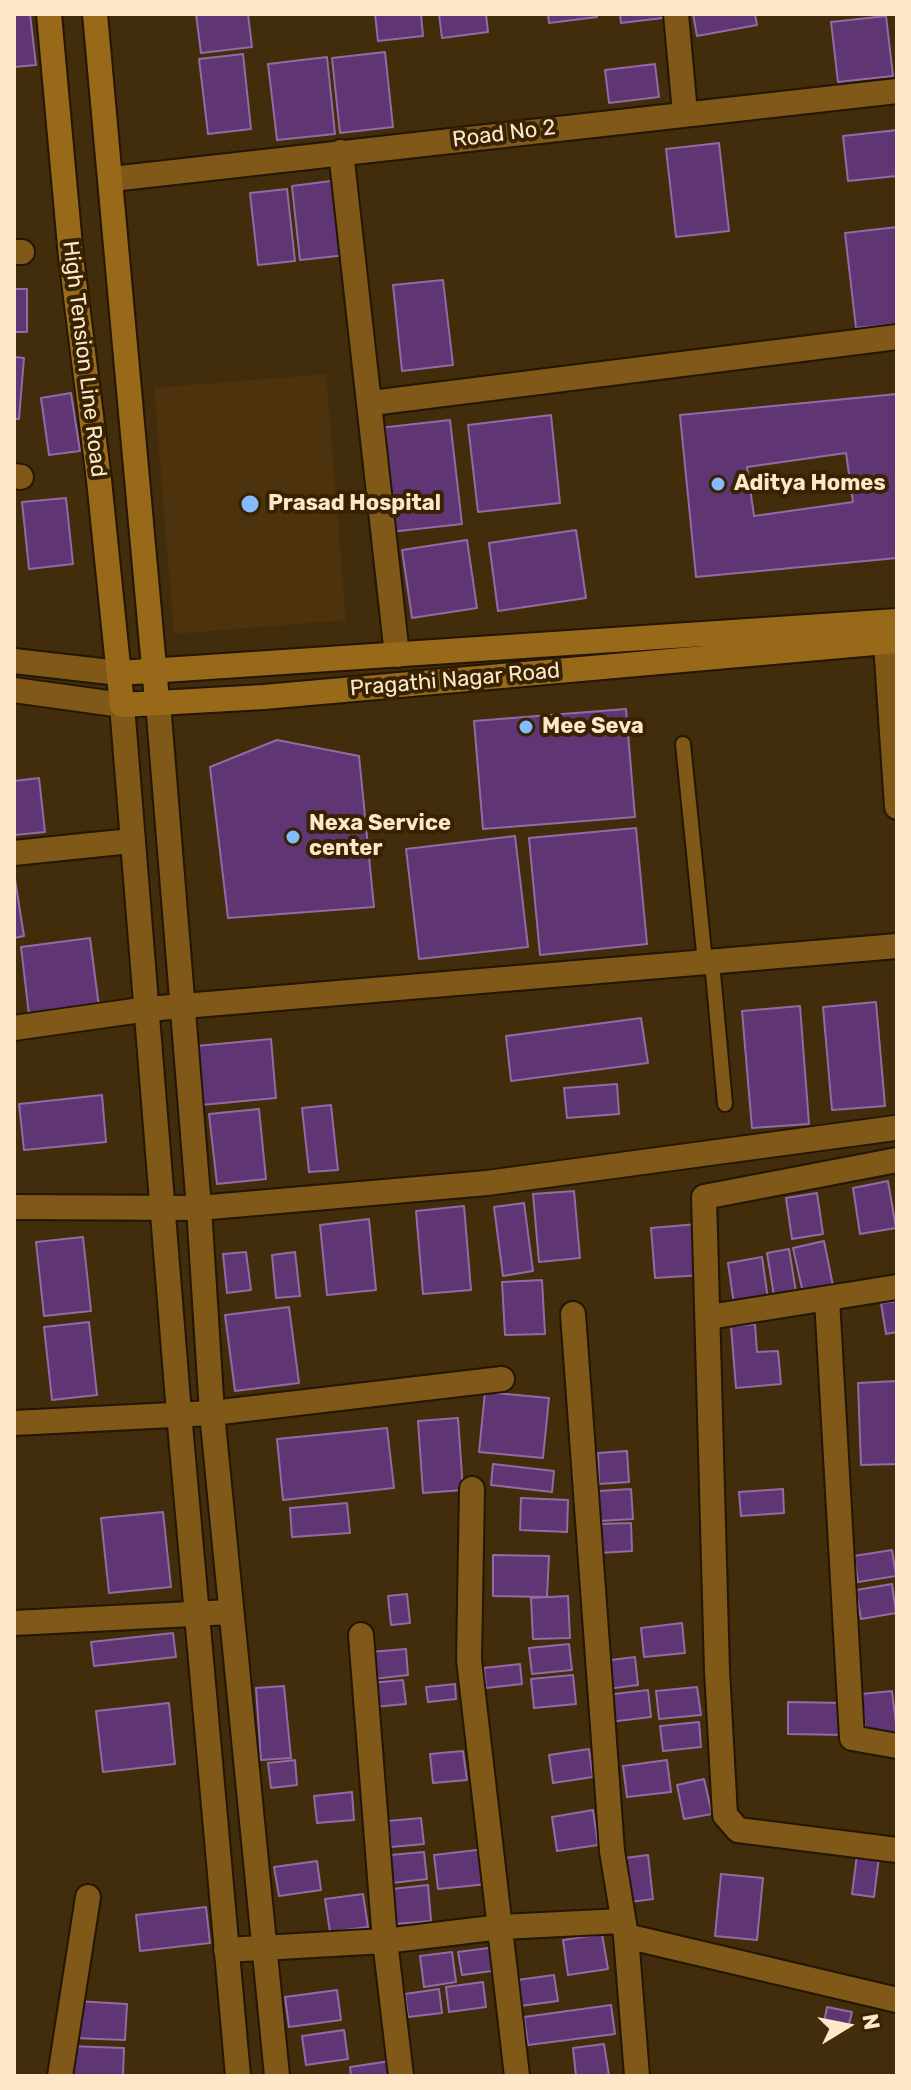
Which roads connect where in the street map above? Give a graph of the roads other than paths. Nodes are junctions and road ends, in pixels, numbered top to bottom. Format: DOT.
graph roads {
  1 [pos="49,14"];
  2 [pos="95,14"];
  3 [pos="676,14"];
  4 [pos="897,91"];
  5 [pos="685,113"];
  6 [pos="341,152"];
  7 [pos="112,179"];
  8 [pos="897,337"];
  9 [pos="372,403"];
  10 [pos="893,635"];
  11 [pos="397,655"];
  12 [pos="14,661"];
  13 [pos="119,673"];
  14 [pos="154,673"];
  15 [pos="14,690"];
  16 [pos="158,703"];
  17 [pos="122,705"];
  18 [pos="683,744"];
  19 [pos="897,807"];
  20 [pos="131,841"];
  21 [pos="14,853"];
  22 [pos="897,946"];
  23 [pos="708,962"];
  24 [pos="183,1006"];
  25 [pos="148,1009"];
  26 [pos="14,1028"];
  27 [pos="725,1104"];
  28 [pos="895,1128"];
  29 [pos="897,1160"];
  30 [pos="14,1207"];
  31 [pos="164,1208"];
  32 [pos="199,1208"];
  33 [pos="897,1287"];
  34 [pos="827,1299"];
  35 [pos="573,1314"];
  36 [pos="709,1317"];
  37 [pos="502,1379"];
  38 [pos="179,1413"];
  39 [pos="212,1413"];
  40 [pos="14,1423"];
  41 [pos="472,1489"];
  42 [pos="231,1612"];
  43 [pos="196,1613"];
  44 [pos="14,1623"];
  45 [pos="361,1635"];
  46 [pos="897,1746"];
  47 [pos="897,1850"];
  48 [pos="88,1897"];
  49 [pos="501,1927"];
  50 [pos="624,1928"];
  51 [pos="385,1941"];
  52 [pos="265,1945"];
  53 [pos="226,1950"];
  54 [pos="897,2000"];
  55 [pos="60,2076"];
  56 [pos="238,2076"];
  57 [pos="277,2076"];
  58 [pos="401,2076"];
  59 [pos="517,2076"];
  60 [pos="637,2076"];
  1 -- 13 [label="main road, High Tension Line Road"];
  2 -- 7 [label="main road, High Tension Line Road"];
  3 -- 5 [label="street"];
  4 -- 5 [label="street, Road No 2"];
  5 -- 6 [label="street, Road No 2"];
  6 -- 7 [label="street, Road No 2"];
  6 -- 9 [label="street"];
  7 -- 14 [label="main road, High Tension Line Road"];
  8 -- 9 [label="street"];
  9 -- 11 [label="street"];
  10 -- 11 [label="main road, Pragathi Nagar Road"];
  10 -- 16 [label="main road, Pragathi Nagar Road"];
  10 -- 19 [label="street"];
  11 -- 14 [label="main road, Pragathi Nagar Road"];
  12 -- 13 [label="street, Pragathi Nagar Road"];
  13 -- 14 [label="main road, Pragathi Nagar Road"];
  13 -- 17 [label="main road, High Tension Line Road"];
  14 -- 16 [label="main road, High Tension Line Road"];
  15 -- 17 [label="street, Pragathi Nagar Road"];
  16 -- 17 [label="main road, Pragathi Nagar Road"];
  16 -- 24 [label="street"];
  17 -- 20 [label="street"];
  18 -- 23 [label="lane"];
  20 -- 21 [label="street"];
  20 -- 25 [label="street"];
  22 -- 23 [label="street"];
  23 -- 24 [label="street"];
  23 -- 27 [label="lane"];
  24 -- 25 [label="street"];
  24 -- 32 [label="street"];
  25 -- 26 [label="street"];
  25 -- 31 [label="street"];
  28 -- 32 [label="street"];
  29 -- 36 [label="street"];
  30 -- 31 [label="street"];
  31 -- 32 [label="street"];
  31 -- 38 [label="street"];
  32 -- 39 [label="street"];
  33 -- 34 [label="street"];
  34 -- 36 [label="street"];
  34 -- 46 [label="street"];
  35 -- 50 [label="street"];
  36 -- 47 [label="street"];
  37 -- 39 [label="street"];
  38 -- 39 [label="street"];
  38 -- 40 [label="street"];
  38 -- 43 [label="street"];
  39 -- 42 [label="street"];
  41 -- 49 [label="street"];
  42 -- 43 [label="street"];
  42 -- 52 [label="street"];
  43 -- 44 [label="street"];
  43 -- 53 [label="street"];
  45 -- 51 [label="street"];
  48 -- 55 [label="street"];
  49 -- 50 [label="street"];
  49 -- 51 [label="street"];
  49 -- 59 [label="street"];
  50 -- 54 [label="street"];
  50 -- 60 [label="street"];
  51 -- 52 [label="street"];
  51 -- 58 [label="street"];
  52 -- 53 [label="street"];
  52 -- 57 [label="street"];
  53 -- 56 [label="street"];
}
